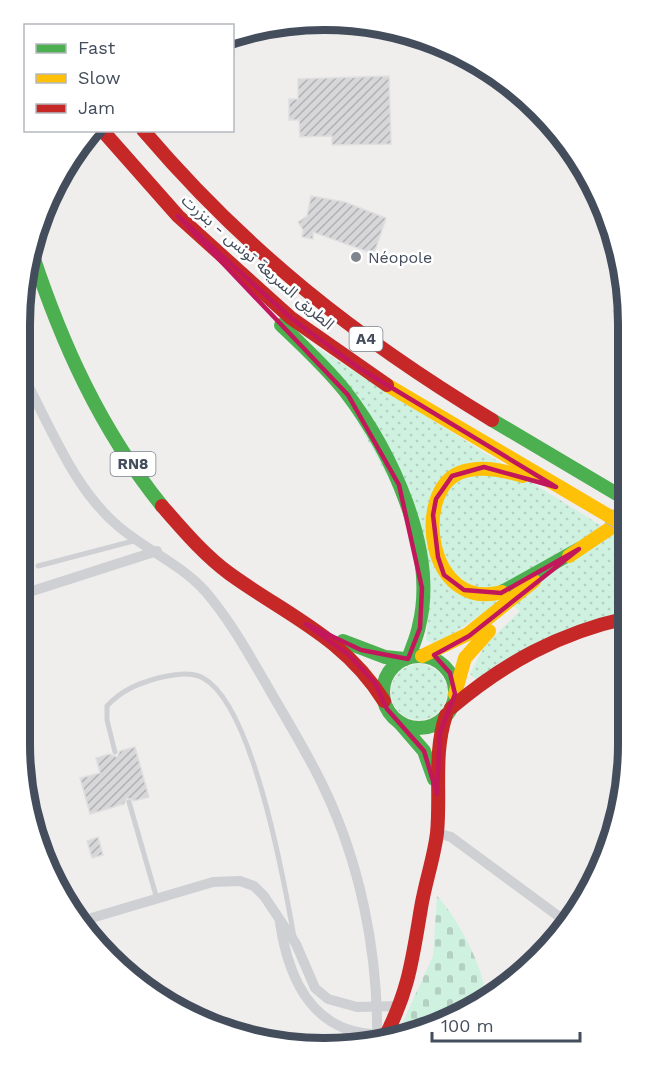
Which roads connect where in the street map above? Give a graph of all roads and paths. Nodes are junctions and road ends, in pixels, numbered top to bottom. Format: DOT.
graph roads {
  1 [pos="104,132"];
  2 [pos="145,132"];
  3 [pos="178,216"];
  4 [pos="36,266"];
  5 [pos="30,388"];
  6 [pos="556,487"];
  7 [pos="618,495"];
  8 [pos="618,521"];
  9 [pos="618,523"];
  10 [pos="618,532"];
  11 [pos="138,540"];
  12 [pos="579,549"];
  13 [pos="157,551"];
  14 [pos="38,566"];
  15 [pos="30,592"];
  16 [pos="618,620"];
  17 [pos="306,624"];
  18 [pos="412,657"];
  19 [pos="455,694"];
  20 [pos="384,701"];
  21 [pos="449,712"];
  22 [pos="399,722"];
  23 [pos="115,752"];
  24 [pos="437,794"];
  25 [pos="129,802"];
  26 [pos="437,833"];
  27 [pos="157,899"];
  28 [pos="561,918"];
  29 [pos="88,919"];
  30 [pos="280,920"];
  31 [pos="296,944"];
  32 [pos="400,1005"];
  33 [pos="377,1008"];
  34 [pos="386,1031"];
  35 [pos="382,1032"];
  36 [pos="370,1034"];
  1 -- 3 [label="main road, الطريق السريعة تونس - بنزرت / A4"];
  2 -- 7 [label="main road, الطريق السريعة تونس - بنزرت / A4"];
  3 -- 6 [label="main road, الطريق السريعة تونس - بنزرت / A4"];
  3 -- 18 [label="main road"];
  4 -- 17 [label="main road, RN8"];
  5 -- 11 [label="street"];
  6 -- 8 [label="main road, الطريق السريعة تونس - بنزرت / A4, bridge"];
  6 -- 12 [label="main road"];
  9 -- 12 [label="main road, RN8"];
  10 -- 19 [label="main road"];
  11 -- 13 [label="street"];
  11 -- 14 [label="lane"];
  12 -- 18 [label="main road, RN8"];
  13 -- 15 [label="street"];
  13 -- 33 [label="street"];
  16 -- 21 [label="main road"];
  17 -- 18 [label="main road, RN8"];
  17 -- 20 [label="main road, RN8"];
  18 -- 19 [label="main road, RN8"];
  18 -- 20 [label="main road, RN8"];
  19 -- 21 [label="main road"];
  20 -- 22 [label="main road, RN8"];
  21 -- 22 [label="main road"];
  21 -- 24 [label="main road"];
  22 -- 24 [label="main road"];
  23 -- 31 [label="lane"];
  24 -- 26 [label="main road"];
  25 -- 27 [label="lane"];
  26 -- 28 [label="street"];
  26 -- 32 [label="main road"];
  27 -- 29 [label="street"];
  27 -- 30 [label="street"];
  30 -- 31 [label="street"];
  30 -- 36 [label="street"];
  31 -- 33 [label="street"];
  32 -- 33 [label="street"];
  32 -- 34 [label="main road"];
  33 -- 35 [label="street"];
}
